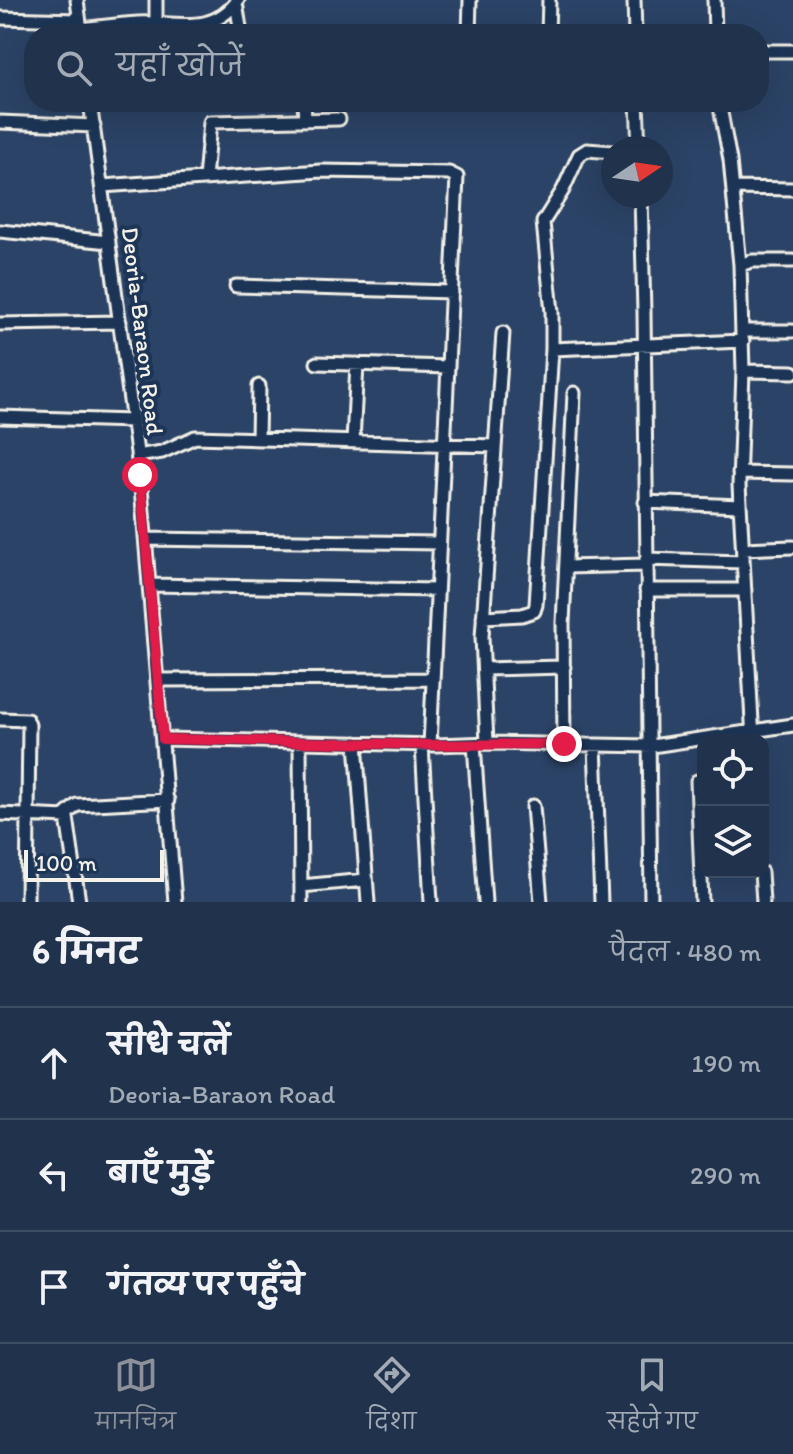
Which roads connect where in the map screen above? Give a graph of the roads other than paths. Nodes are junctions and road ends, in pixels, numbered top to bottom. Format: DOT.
graph roads {
  1 [pos="77,0"];
  2 [pos="156,0"];
  3 [pos="470,0"];
  4 [pos="549,0"];
  5 [pos="634,0"];
  6 [pos="714,0"];
  7 [pos="237,1"];
  8 [pos="0,18"];
  9 [pos="156,23"];
  10 [pos="48,24"];
  11 [pos="80,24"];
  12 [pos="141,24"];
  13 [pos="160,24"];
  14 [pos="200,24"];
  15 [pos="240,24"];
  16 [pos="469,24"];
  17 [pos="548,24"];
  18 [pos="635,24"];
  19 [pos="715,24"];
  20 [pos="769,51"];
  21 [pos="793,51"];
  22 [pos="92,112"];
  23 [pos="305,112"];
  24 [pos="637,112"];
  25 [pos="721,112"];
  26 [pos="339,119"];
  27 [pos="305,120"];
  28 [pos="0,122"];
  29 [pos="94,126"];
  30 [pos="638,136"];
  31 [pos="601,151"];
  32 [pos="205,179"];
  33 [pos="102,186"];
  34 [pos="733,188"];
  35 [pos="793,189"];
  36 [pos="641,208"];
  37 [pos="0,231"];
  38 [pos="109,242"];
  39 [pos="793,261"];
  40 [pos="740,265"];
  41 [pos="236,286"];
  42 [pos="452,292"];
  43 [pos="120,322"];
  44 [pos="0,324"];
  45 [pos="793,331"];
  46 [pos="503,333"];
  47 [pos="743,336"];
  48 [pos="644,346"];
  49 [pos="552,349"];
  50 [pos="317,363"];
  51 [pos="357,364"];
  52 [pos="448,367"];
  53 [pos="743,371"];
  54 [pos="793,372"];
  55 [pos="259,386"];
  56 [pos="574,393"];
  57 [pos="0,417"];
  58 [pos="133,421"];
  59 [pos="258,439"];
  60 [pos="353,442"];
  61 [pos="444,444"];
  62 [pos="495,446"];
  63 [pos="137,456"];
  64 [pos="739,473"];
  65 [pos="793,474"];
  66 [pos="645,502"];
  67 [pos="740,506"];
  68 [pos="146,539"];
  69 [pos="439,543"];
  70 [pos="793,547"];
  71 [pos="743,556"];
  72 [pos="646,562"];
  73 [pos="566,567"];
  74 [pos="150,585"];
  75 [pos="437,590"];
  76 [pos="646,590"];
  77 [pos="745,590"];
  78 [pos="483,617"];
  79 [pos="564,667"];
  80 [pos="484,669"];
  81 [pos="433,679"];
  82 [pos="158,680"];
  83 [pos="0,719"];
  84 [pos="793,725"];
  85 [pos="753,734"];
  86 [pos="757,734"];
  87 [pos="163,739"];
  88 [pos="697,740"];
  89 [pos="300,742"];
  90 [pos="356,743"];
  91 [pos="487,743"];
  92 [pos="474,744"];
  93 [pos="564,744"];
  94 [pos="426,745"];
  95 [pos="595,745"];
  96 [pos="648,745"];
  97 [pos="168,800"];
  98 [pos="533,806"];
  99 [pos="698,806"];
  100 [pos="0,814"];
  101 [pos="28,814"];
  102 [pos="64,816"];
  103 [pos="761,878"];
  104 [pos="366,880"];
  105 [pos="301,886"];
  106 [pos="27,902"];
  107 [pos="79,902"];
  108 [pos="175,902"];
  109 [pos="301,902"];
  110 [pos="368,902"];
  111 [pos="431,902"];
  112 [pos="485,902"];
  113 [pos="541,902"];
  114 [pos="601,902"];
  115 [pos="651,902"];
  116 [pos="702,902"];
  117 [pos="763,902"];
  1 -- 11 [label="street"];
  2 -- 9 [label="street"];
  3 -- 16 [label="street"];
  4 -- 17 [label="street"];
  5 -- 18 [label="street"];
  6 -- 19 [label="street"];
  7 -- 14 [label="street"];
  7 -- 15 [label="street"];
  8 -- 10 [label="street"];
  9 -- 12 [label="street"];
  9 -- 13 [label="street"];
  20 -- 21 [label="street"];
  22 -- 29 [label="street, Deoria-Baraon Road"];
  23 -- 27 [label="street"];
  24 -- 30 [label="street"];
  25 -- 34 [label="street"];
  26 -- 27 [label="street"];
  27 -- 32 [label="street"];
  28 -- 29 [label="street"];
  29 -- 33 [label="street, Deoria-Baraon Road"];
  31 -- 49 [label="street"];
  32 -- 33 [label="street"];
  32 -- 42 [label="street"];
  33 -- 38 [label="street, Deoria-Baraon Road"];
  34 -- 35 [label="street"];
  34 -- 40 [label="street"];
  36 -- 48 [label="street"];
  37 -- 38 [label="street"];
  38 -- 43 [label="street, Deoria-Baraon Road"];
  39 -- 40 [label="street"];
  40 -- 47 [label="street"];
  41 -- 42 [label="street"];
  42 -- 52 [label="street"];
  43 -- 44 [label="street"];
  43 -- 58 [label="street, Deoria-Baraon Road"];
  45 -- 47 [label="street"];
  46 -- 62 [label="street"];
  47 -- 48 [label="street"];
  47 -- 53 [label="street"];
  48 -- 49 [label="street"];
  48 -- 66 [label="street"];
  49 -- 78 [label="street"];
  50 -- 51 [label="street"];
  51 -- 52 [label="street"];
  51 -- 60 [label="street"];
  52 -- 61 [label="street"];
  53 -- 54 [label="street"];
  53 -- 64 [label="street"];
  55 -- 59 [label="street"];
  56 -- 73 [label="street"];
  57 -- 58 [label="street"];
  58 -- 63 [label="street, Deoria-Baraon Road"];
  59 -- 60 [label="street"];
  59 -- 63 [label="street"];
  60 -- 61 [label="street"];
  61 -- 62 [label="street"];
  61 -- 69 [label="street"];
  62 -- 78 [label="street"];
  63 -- 68 [label="street, Deoria-Baraon Road"];
  64 -- 65 [label="street"];
  64 -- 67 [label="street"];
  66 -- 67 [label="street"];
  66 -- 72 [label="street"];
  67 -- 71 [label="street"];
  68 -- 69 [label="street"];
  68 -- 74 [label="street, Deoria-Baraon Road"];
  69 -- 75 [label="street"];
  70 -- 71 [label="street"];
  71 -- 72 [label="street"];
  71 -- 77 [label="street"];
  72 -- 73 [label="street"];
  72 -- 76 [label="street"];
  73 -- 79 [label="street"];
  74 -- 75 [label="street"];
  74 -- 82 [label="street, Deoria-Baraon Road"];
  75 -- 81 [label="street"];
  76 -- 77 [label="street"];
  76 -- 96 [label="street"];
  77 -- 85 [label="street"];
  78 -- 80 [label="street"];
  79 -- 80 [label="street"];
  79 -- 93 [label="street"];
  80 -- 91 [label="street"];
  81 -- 82 [label="street"];
  81 -- 94 [label="street"];
  82 -- 87 [label="street, Deoria-Baraon Road"];
  83 -- 101 [label="street"];
  84 -- 86 [label="street"];
  87 -- 89 [label="street"];
  87 -- 97 [label="street, Deoria-Baraon Road"];
  88 -- 96 [label="street"];
  89 -- 90 [label="street"];
  89 -- 105 [label="street"];
  90 -- 94 [label="street"];
  90 -- 104 [label="street"];
  91 -- 92 [label="street"];
  91 -- 93 [label="street"];
  92 -- 94 [label="street"];
  92 -- 112 [label="street"];
  93 -- 95 [label="street"];
  94 -- 111 [label="street"];
  95 -- 96 [label="street"];
  95 -- 114 [label="street"];
  96 -- 115 [label="street"];
  97 -- 102 [label="street"];
  97 -- 108 [label="street, Deoria-Baraon Road"];
  98 -- 113 [label="street"];
  99 -- 116 [label="street"];
  100 -- 101 [label="street"];
  101 -- 102 [label="street"];
  101 -- 106 [label="street"];
  102 -- 107 [label="street"];
  103 -- 117 [label="street"];
  104 -- 105 [label="street"];
  104 -- 110 [label="street"];
  105 -- 109 [label="street"];
}
